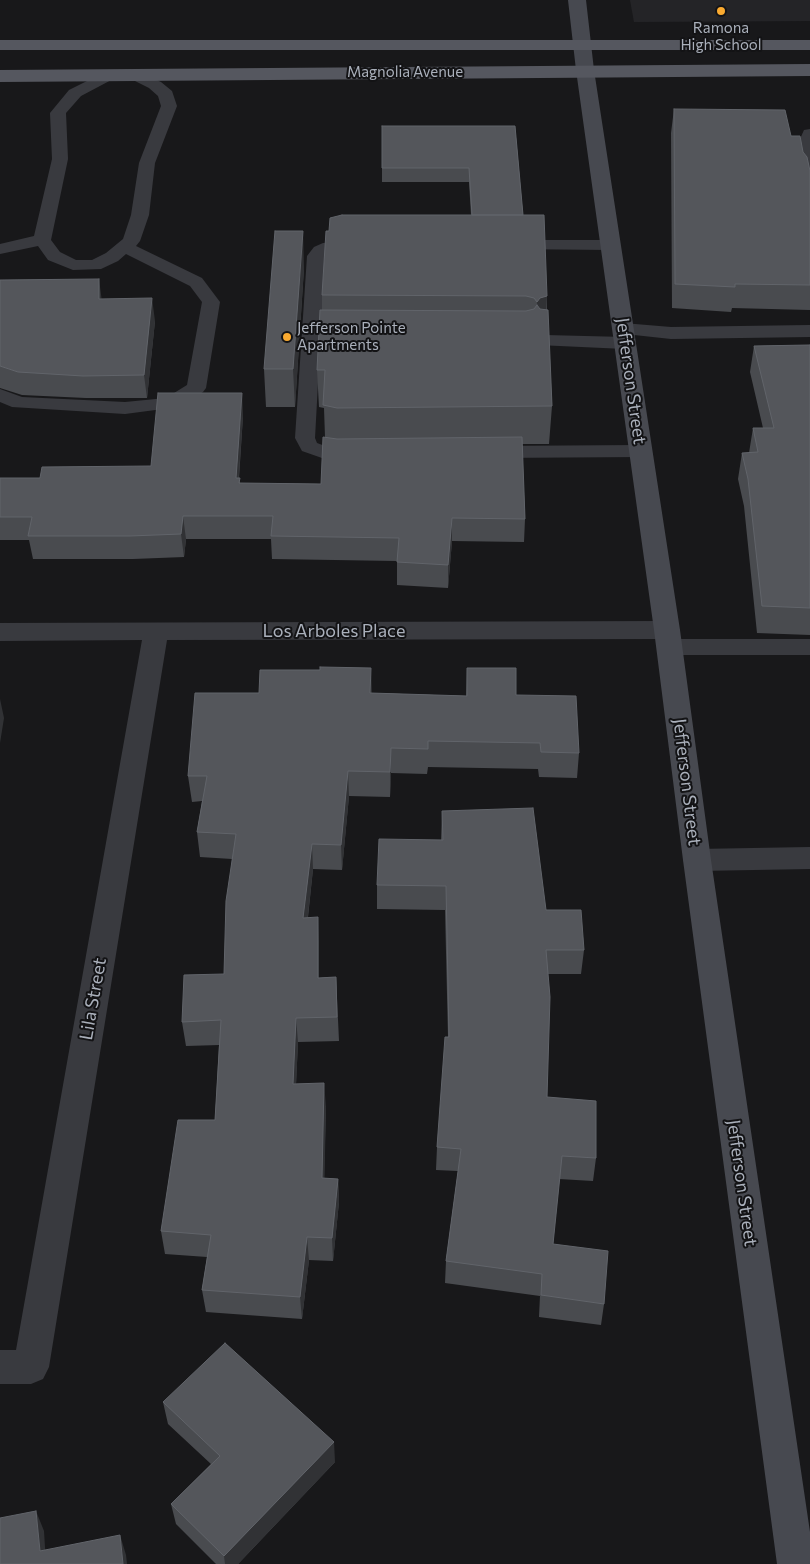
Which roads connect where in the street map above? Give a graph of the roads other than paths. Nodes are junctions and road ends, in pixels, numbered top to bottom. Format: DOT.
graph roads {
  1 [pos="577,0"];
  2 [pos="0,45"];
  3 [pos="583,45"];
  4 [pos="810,45"];
  5 [pos="585,70"];
  6 [pos="810,70"];
  7 [pos="133,74"];
  8 [pos="109,75"];
  9 [pos="0,76"];
  10 [pos="810,134"];
  11 [pos="810,176"];
  12 [pos="42,240"];
  13 [pos="372,245"];
  14 [pos="497,245"];
  15 [pos="611,245"];
  16 [pos="125,247"];
  17 [pos="0,249"];
  18 [pos="810,331"];
  19 [pos="624,336"];
  20 [pos="311,340"];
  21 [pos="369,340"];
  22 [pos="545,341"];
  23 [pos="0,395"];
  24 [pos="641,451"];
  25 [pos="472,452"];
  26 [pos="377,453"];
  27 [pos="0,632"];
  28 [pos="156,632"];
  29 [pos="668,639"];
  30 [pos="810,647"];
  31 [pos="810,858"];
  32 [pos="697,860"];
  33 [pos="15,1367"];
  34 [pos="796,1564"];
  1 -- 3 [label="street, Jefferson Street"];
  2 -- 3 [label="main road, Magnolia Avenue"];
  3 -- 4 [label="main road, Magnolia Avenue"];
  3 -- 5 [label="street, Jefferson Street"];
  5 -- 6 [label="main road, Magnolia Avenue"];
  5 -- 7 [label="main road, Magnolia Avenue"];
  5 -- 15 [label="street, Jefferson Street"];
  7 -- 8 [label="main road, Magnolia Avenue"];
  7 -- 16 [label="lane"];
  8 -- 9 [label="main road, Magnolia Avenue"];
  8 -- 12 [label="lane"];
  10 -- 11 [label="lane"];
  12 -- 16 [label="lane"];
  12 -- 17 [label="lane"];
  13 -- 20 [label="lane"];
  14 -- 15 [label="lane"];
  15 -- 19 [label="street, Jefferson Street"];
  16 -- 23 [label="lane"];
  18 -- 19 [label="lane"];
  19 -- 22 [label="lane"];
  19 -- 24 [label="street, Jefferson Street"];
  20 -- 21 [label="lane"];
  20 -- 26 [label="lane"];
  24 -- 25 [label="lane"];
  24 -- 29 [label="street, Jefferson Street"];
  27 -- 28 [label="street, Los Arboles Place"];
  28 -- 29 [label="street, Los Arboles Place"];
  28 -- 33 [label="street, Lila Street"];
  29 -- 30 [label="lane"];
  29 -- 32 [label="street, Jefferson Street"];
  31 -- 32 [label="street"];
  32 -- 34 [label="street, Jefferson Street"];
}
